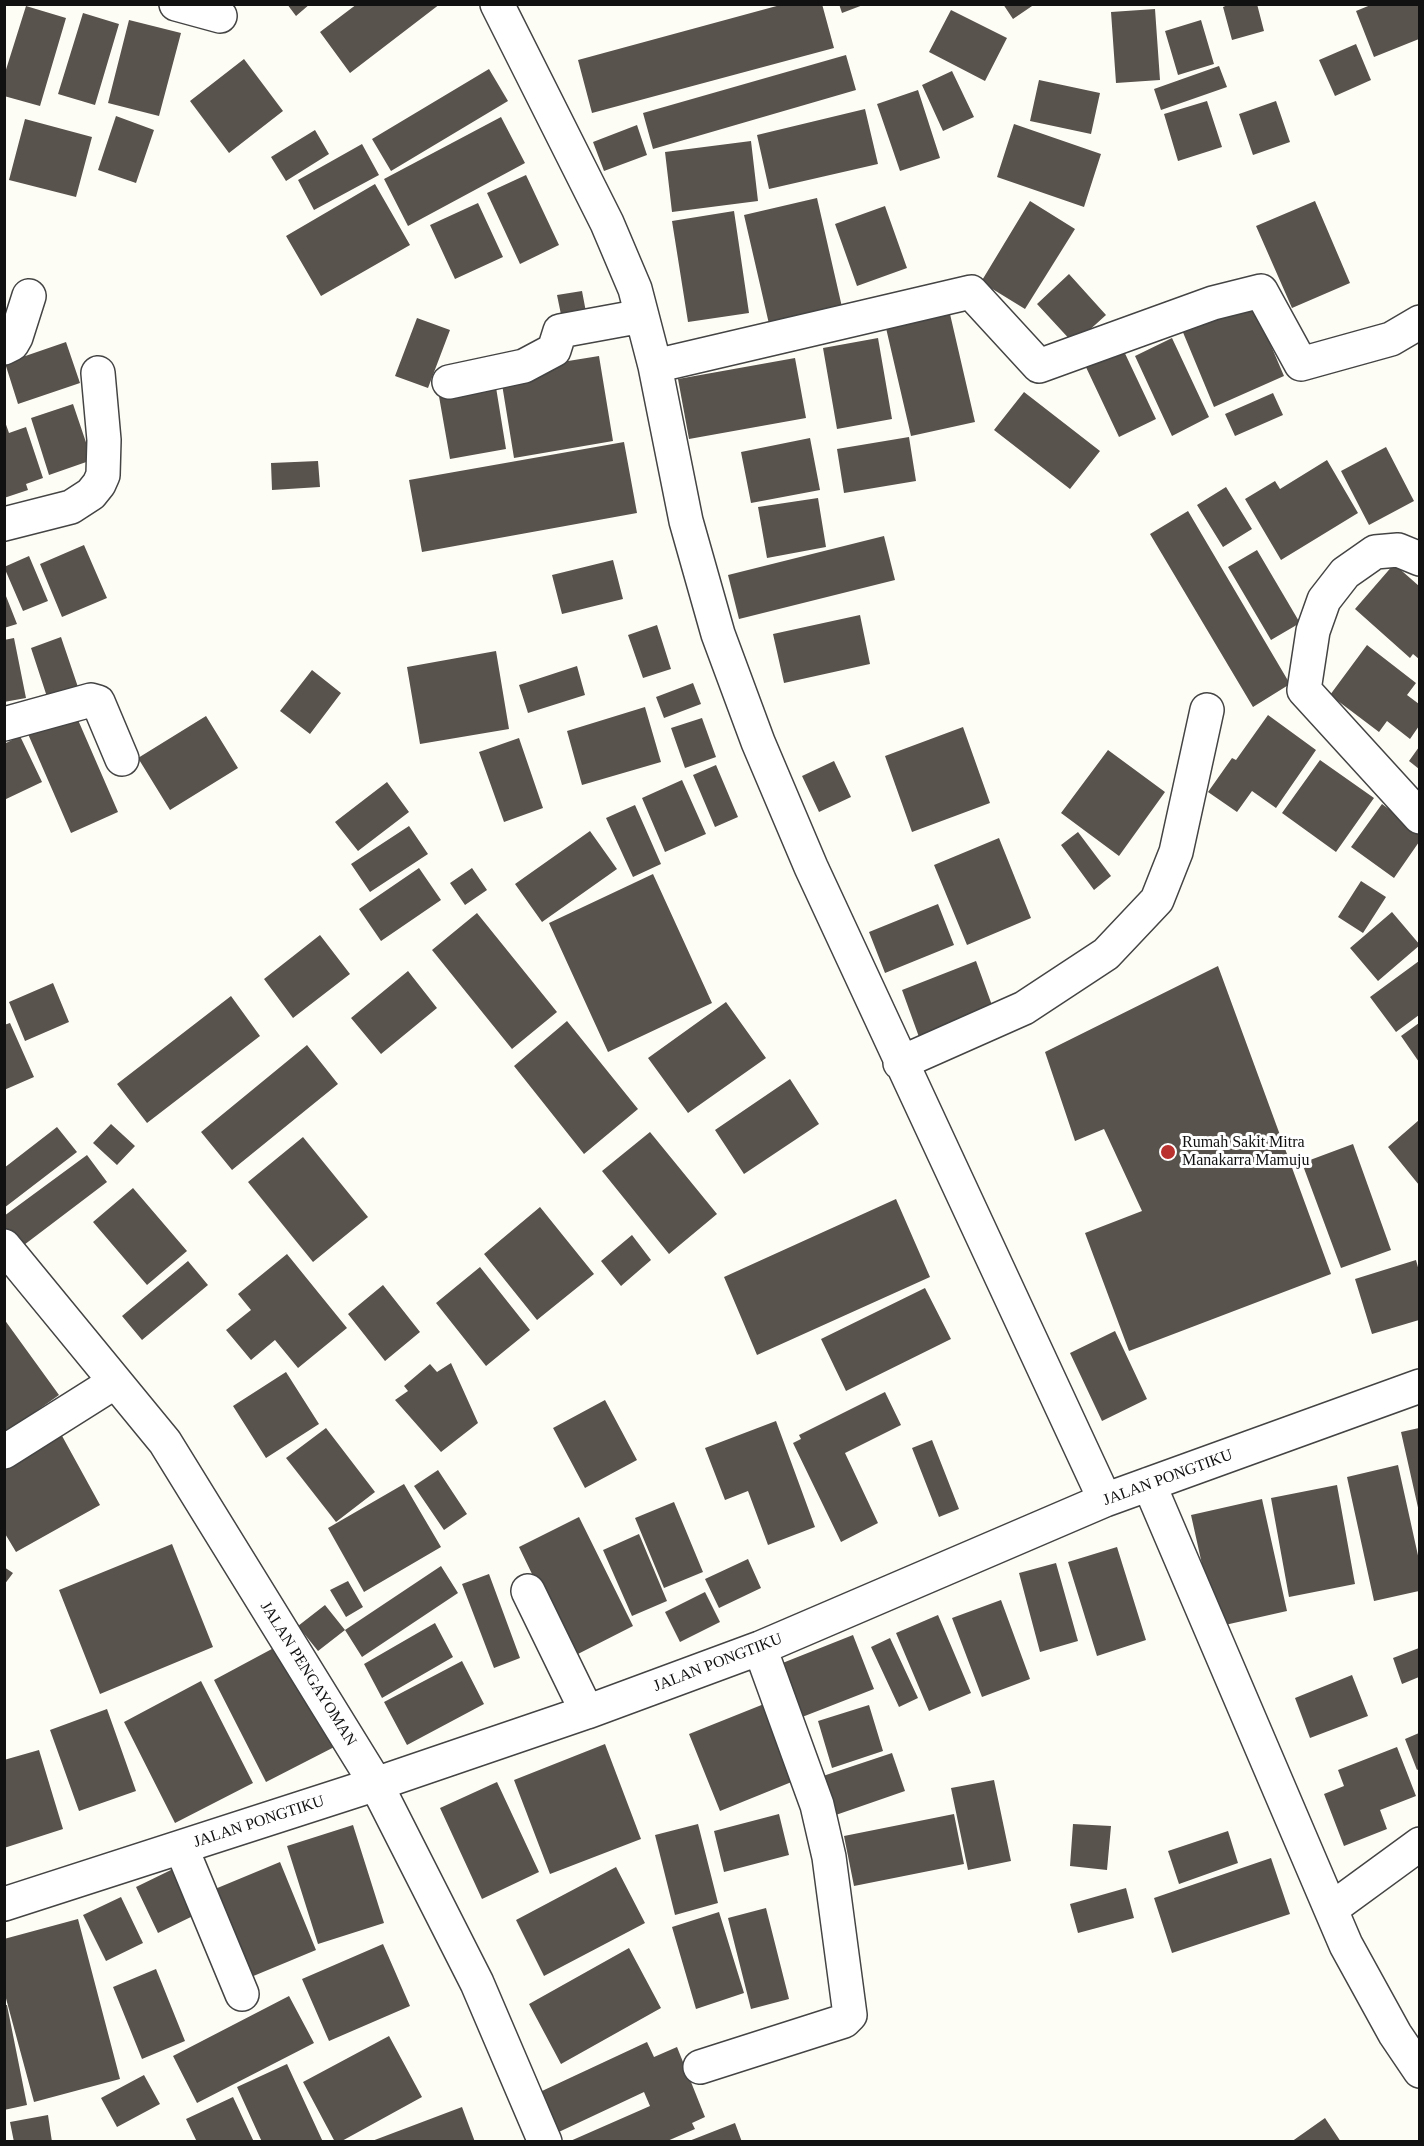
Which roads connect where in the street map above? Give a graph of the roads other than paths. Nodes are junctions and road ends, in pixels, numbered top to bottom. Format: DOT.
graph roads {
  1 [pos="176,4"];
  2 [pos="497,4"];
  3 [pos="220,16"];
  4 [pos="30,296"];
  5 [pos="642,316"];
  6 [pos="1419,322"];
  7 [pos="4,348"];
  8 [pos="655,366"];
  9 [pos="98,373"];
  10 [pos="449,382"];
  11 [pos="4,524"];
  12 [pos="1419,559"];
  13 [pos="1208,710"];
  14 [pos="4,724"];
  15 [pos="122,759"];
  16 [pos="1419,817"];
  17 [pos="900,1063"];
  18 [pos="4,1246"];
  19 [pos="115,1382"];
  20 [pos="1419,1386"];
  21 [pos="4,1452"];
  22 [pos="1149,1484"];
  23 [pos="1105,1500"];
  24 [pos="528,1591"];
  25 [pos="760,1648"];
  26 [pos="587,1712"];
  27 [pos="376,1784"];
  28 [pos="1419,1844"];
  29 [pos="180,1847"];
  30 [pos="4,1904"];
  31 [pos="1331,1909"];
  32 [pos="242,1994"];
  33 [pos="700,2067"];
  34 [pos="1419,2071"];
  35 [pos="545,2142"];
  1 -- 3 [label="street"];
  2 -- 5 [label="street"];
  4 -- 7 [label="street"];
  5 -- 8 [label="street"];
  5 -- 10 [label="street"];
  6 -- 8 [label="street"];
  8 -- 17 [label="street"];
  9 -- 11 [label="street"];
  12 -- 16 [label="street"];
  13 -- 17 [label="street"];
  14 -- 15 [label="street"];
  17 -- 23 [label="street"];
  18 -- 19 [label="street, JALAN PENGAYOMAN"];
  19 -- 21 [label="street"];
  19 -- 27 [label="street, JALAN PENGAYOMAN"];
  20 -- 22 [label="street, JALAN PONGTIKU"];
  22 -- 23 [label="street, JALAN PONGTIKU"];
  22 -- 31 [label="street"];
  23 -- 25 [label="street, JALAN PONGTIKU"];
  24 -- 26 [label="street"];
  25 -- 26 [label="street, JALAN PONGTIKU"];
  25 -- 33 [label="street"];
  26 -- 27 [label="street, JALAN PONGTIKU"];
  27 -- 29 [label="street, JALAN PONGTIKU"];
  27 -- 35 [label="street, JALAN PENGAYOMAN"];
  28 -- 31 [label="street"];
  29 -- 30 [label="street, JALAN PONGTIKU"];
  29 -- 32 [label="street"];
  31 -- 34 [label="street"];
}
